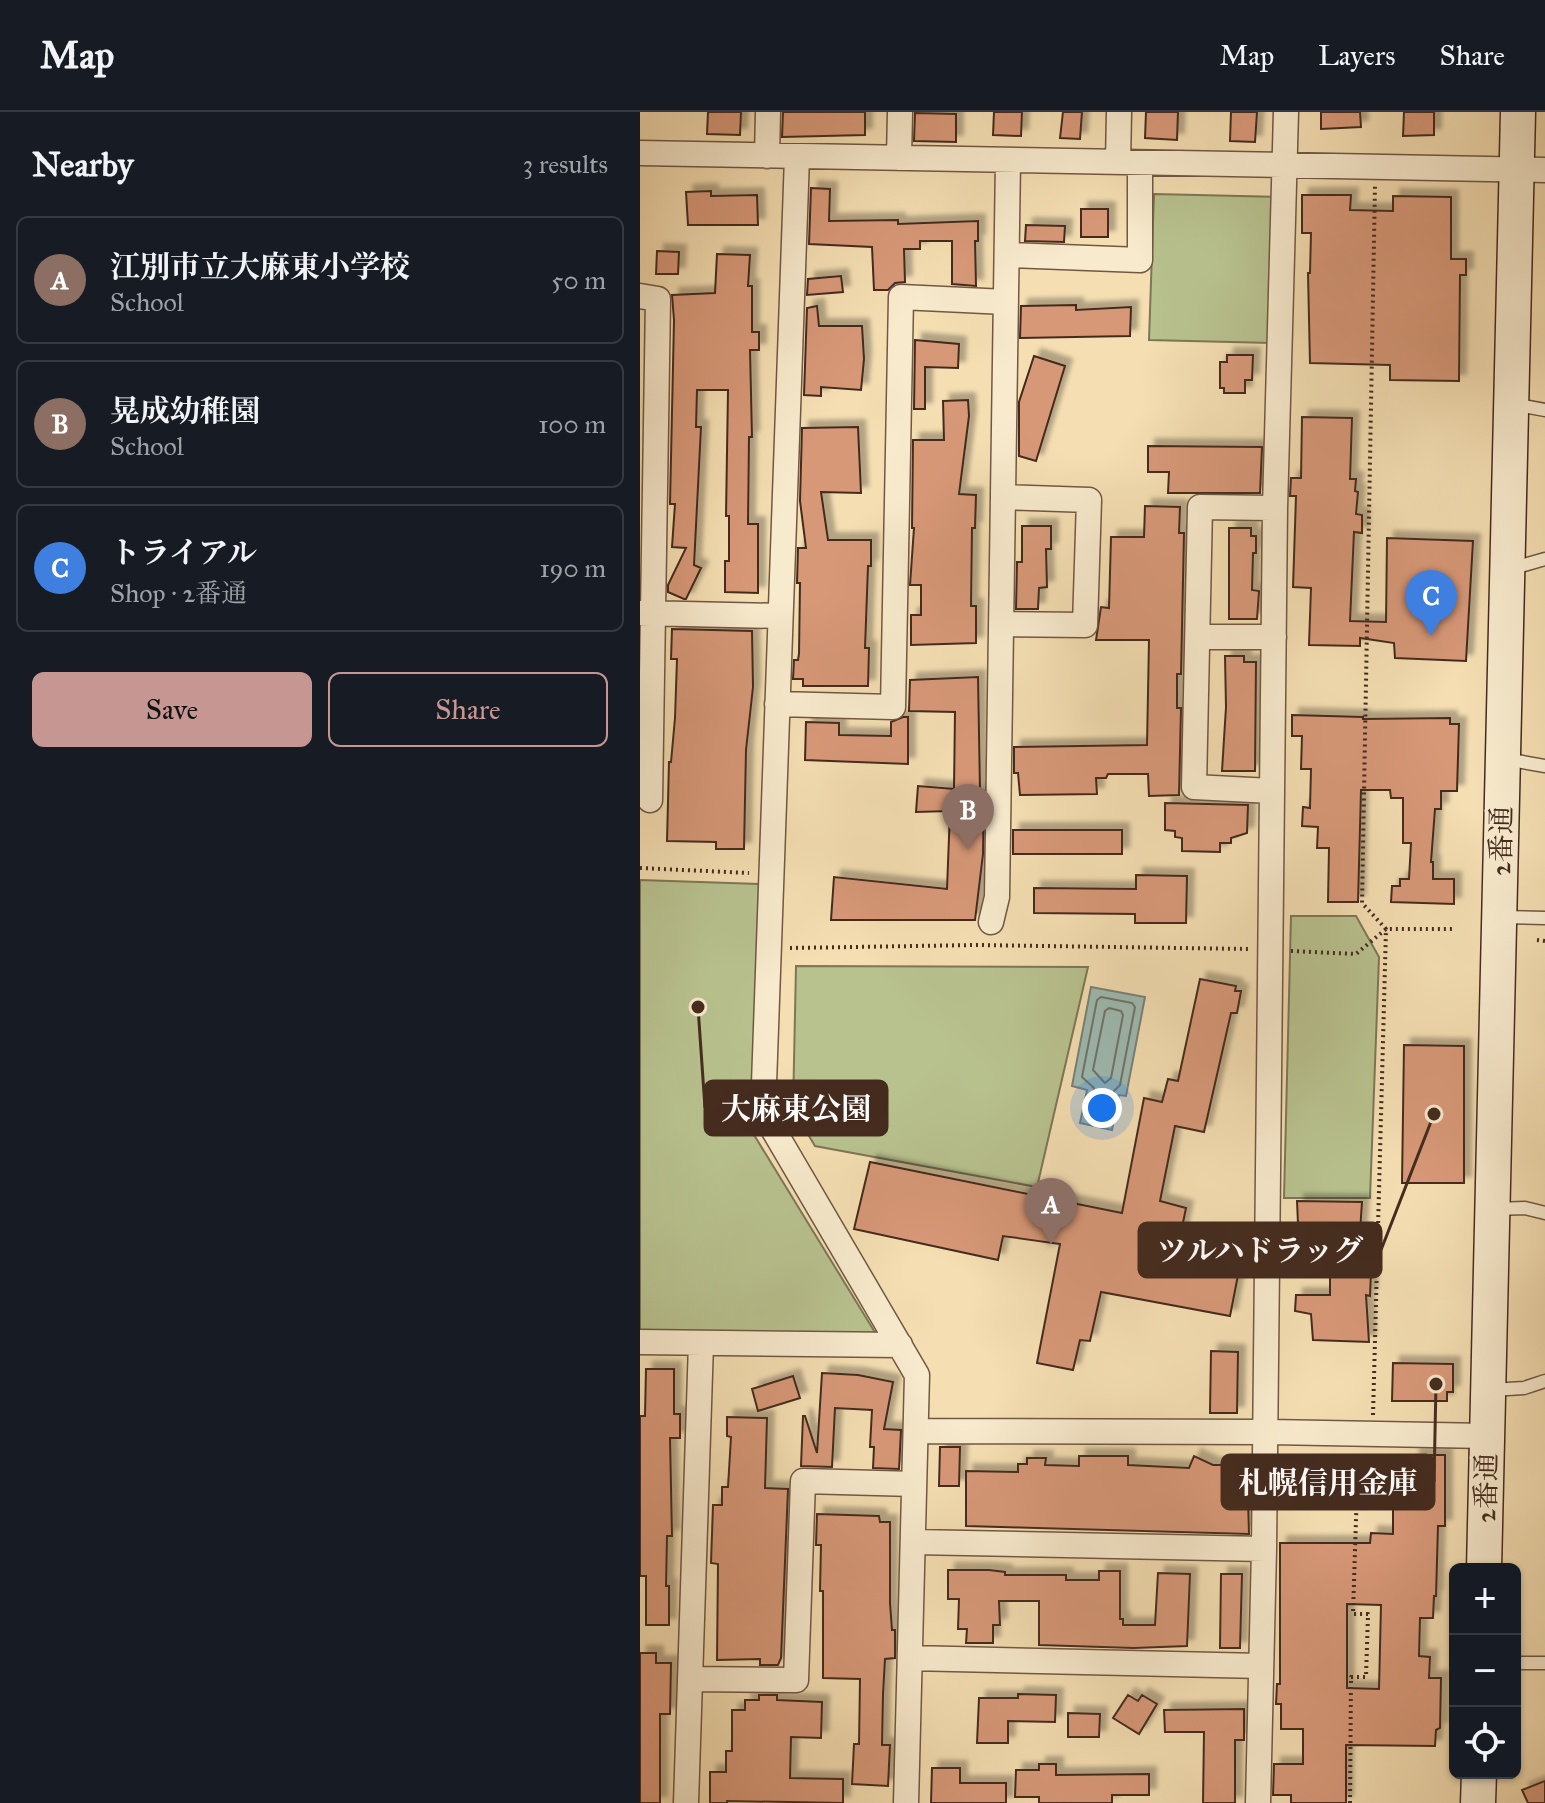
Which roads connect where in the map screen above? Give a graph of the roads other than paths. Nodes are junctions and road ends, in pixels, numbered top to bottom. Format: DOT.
graph roads {
  1 [pos="768,112"];
  2 [pos="900,112"];
  3 [pos="1119,112"];
  4 [pos="1286,112"];
  5 [pos="1518,112"];
  6 [pos="640,153"];
  7 [pos="767,156"];
  8 [pos="797,157"];
  9 [pos="899,158"];
  10 [pos="1008,160"];
  11 [pos="1129,162"];
  12 [pos="1285,165"];
  13 [pos="1531,170"];
  14 [pos="1007,255"];
  15 [pos="640,296"];
  16 [pos="1006,302"];
  17 [pos="1511,404"];
  18 [pos="1545,410"];
  19 [pos="1003,497"];
  20 [pos="1275,508"];
  21 [pos="1545,559"];
  22 [pos="1507,564"];
  23 [pos="646,614"];
  24 [pos="780,616"];
  25 [pos="1001,624"];
  26 [pos="1198,637"];
  27 [pos="1274,637"];
  28 [pos="777,704"];
  29 [pos="1503,759"];
  30 [pos="1545,766"];
  31 [pos="1272,791"];
  32 [pos="650,800"];
  33 [pos="1499,917"];
  34 [pos="1545,918"];
  35 [pos="991,922"];
  36 [pos="1492,1209"];
  37 [pos="1545,1213"];
  38 [pos="640,1342"];
  39 [pos="701,1343"];
  40 [pos="900,1345"];
  41 [pos="1545,1381"];
  42 [pos="1488,1390"];
  43 [pos="916,1431"];
  44 [pos="1266,1432"];
  45 [pos="1487,1436"];
  46 [pos="914,1484"];
  47 [pos="913,1542"];
  48 [pos="1264,1549"];
  49 [pos="1484,1563"];
  50 [pos="910,1658"];
  51 [pos="1521,1663"];
  52 [pos="1545,1663"];
  53 [pos="1261,1666"];
  54 [pos="690,1679"];
  55 [pos="1479,1779"];
  56 [pos="686,1803"];
  57 [pos="906,1803"];
  58 [pos="1258,1803"];
  59 [pos="1478,1803"];
  1 -- 7 [label="street"];
  2 -- 9 [label="street"];
  3 -- 11 [label="street"];
  4 -- 12 [label="street"];
  5 -- 13 [label="main road, 2番通"];
  6 -- 7 [label="street"];
  7 -- 8 [label="street"];
  8 -- 9 [label="street"];
  8 -- 24 [label="street"];
  9 -- 10 [label="street"];
  10 -- 11 [label="street"];
  10 -- 14 [label="street"];
  11 -- 12 [label="street"];
  11 -- 14 [label="street"];
  12 -- 13 [label="street"];
  12 -- 20 [label="street"];
  13 -- 17 [label="main road, 2番通"];
  14 -- 16 [label="street"];
  15 -- 23 [label="street"];
  16 -- 19 [label="street"];
  16 -- 28 [label="street"];
  17 -- 18 [label="lane"];
  17 -- 22 [label="main road, 2番通"];
  19 -- 25 [label="street"];
  19 -- 25 [label="street"];
  20 -- 26 [label="street"];
  20 -- 27 [label="street"];
  21 -- 22 [label="lane"];
  22 -- 29 [label="main road, 2番通"];
  23 -- 24 [label="street"];
  23 -- 32 [label="street"];
  24 -- 28 [label="street"];
  25 -- 35 [label="street"];
  26 -- 27 [label="street"];
  26 -- 31 [label="street"];
  27 -- 31 [label="street"];
  28 -- 40 [label="street"];
  29 -- 30 [label="lane"];
  29 -- 33 [label="main road, 2番通"];
  31 -- 44 [label="street"];
  33 -- 34 [label="lane"];
  33 -- 36 [label="main road, 2番通"];
  36 -- 37 [label="lane"];
  36 -- 42 [label="main road, 2番通"];
  38 -- 39 [label="street"];
  39 -- 40 [label="street"];
  39 -- 54 [label="street"];
  40 -- 43 [label="street"];
  41 -- 42 [label="lane"];
  42 -- 45 [label="main road, 2番通"];
  43 -- 44 [label="street"];
  43 -- 46 [label="street"];
  44 -- 45 [label="street"];
  44 -- 48 [label="street"];
  45 -- 49 [label="main road, 2番通"];
  46 -- 47 [label="street"];
  46 -- 54 [label="street"];
  47 -- 48 [label="street"];
  47 -- 50 [label="street"];
  48 -- 53 [label="street"];
  50 -- 53 [label="street"];
  50 -- 57 [label="street"];
  51 -- 52 [label="lane"];
  53 -- 58 [label="street"];
  54 -- 56 [label="street"];
  55 -- 59 [label="main road"];
}
